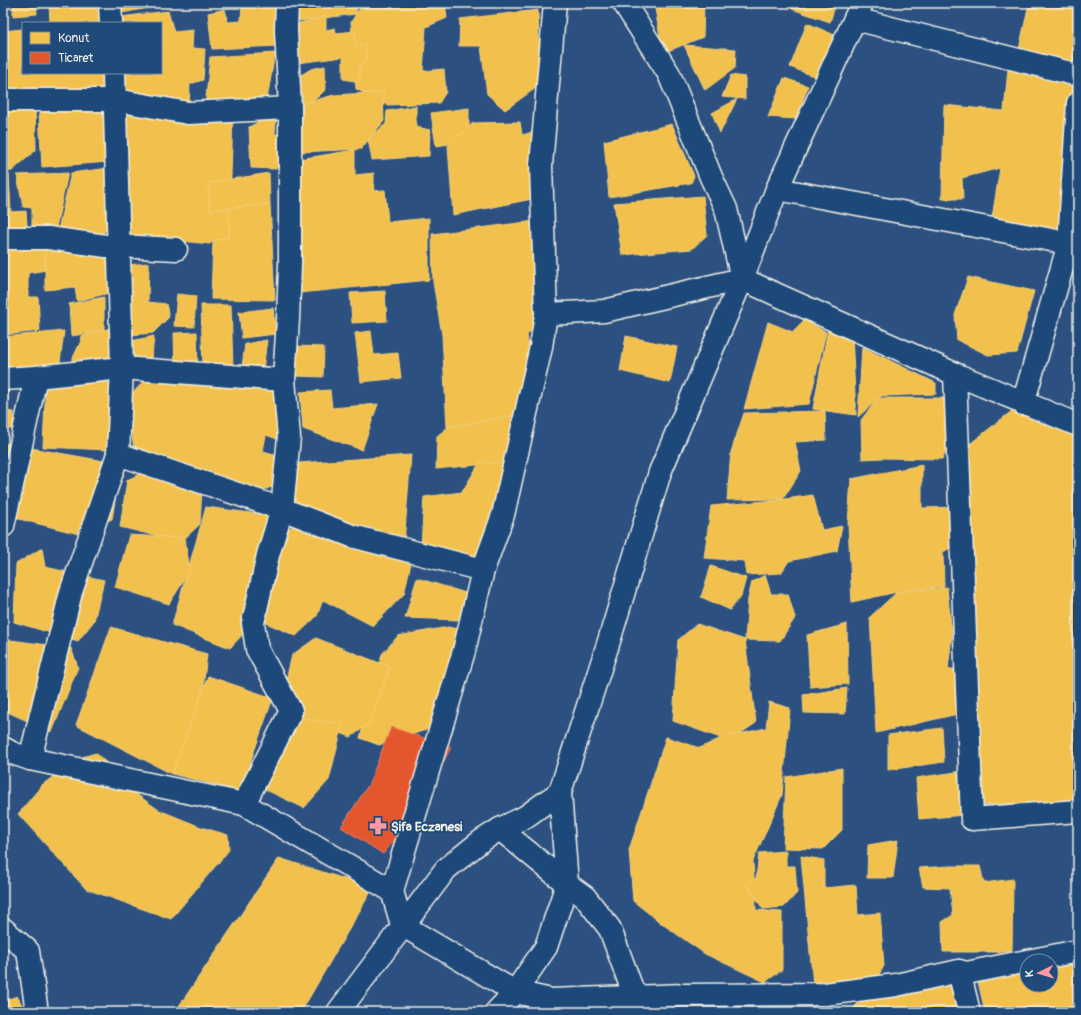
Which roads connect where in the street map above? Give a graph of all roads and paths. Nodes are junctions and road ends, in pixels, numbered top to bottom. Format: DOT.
graph roads {
  1 [pos="110,3"];
  2 [pos="287,3"];
  3 [pos="555,3"];
  4 [pos="624,3"];
  5 [pos="858,11"];
  6 [pos="112,22"];
  7 [pos="114,74"];
  8 [pos="1078,75"];
  9 [pos="3,100"];
  10 [pos="116,100"];
  11 [pos="1078,103"];
  12 [pos="290,108"];
  13 [pos="777,189"];
  14 [pos="3,238"];
  15 [pos="1073,244"];
  16 [pos="119,246"];
  17 [pos="176,249"];
  18 [pos="742,279"];
  19 [pos="546,314"];
  20 [pos="122,368"];
  21 [pos="955,374"];
  22 [pos="36,377"];
  23 [pos="3,379"];
  24 [pos="284,380"];
  25 [pos="1023,404"];
  26 [pos="1078,425"];
  27 [pos="118,454"];
  28 [pos="282,509"];
  29 [pos="3,526"];
  30 [pos="483,570"];
  31 [pos="3,748"];
  32 [pos="30,760"];
  33 [pos="560,792"];
  34 [pos="244,804"];
  35 [pos="1078,811"];
  36 [pos="500,829"];
  37 [pos="567,884"];
  38 [pos="392,891"];
  39 [pos="402,925"];
  40 [pos="3,929"];
  41 [pos="1078,952"];
  42 [pos="959,971"];
  43 [pos="515,992"];
  44 [pos="639,1004"];
  45 [pos="37,1012"];
  46 [pos="338,1012"];
  47 [pos="496,1012"];
  48 [pos="969,1012"];
  1 -- 6 [label="street"];
  2 -- 12 [label="street"];
  3 -- 19 [label="street"];
  4 -- 18 [label="street"];
  5 -- 8 [label="street"];
  5 -- 13 [label="street"];
  7 -- 10 [label="street"];
  9 -- 10 [label="street"];
  10 -- 12 [label="street"];
  10 -- 16 [label="street"];
  11 -- 15 [label="street"];
  12 -- 24 [label="street"];
  13 -- 15 [label="street"];
  13 -- 18 [label="street"];
  14 -- 16 [label="street"];
  15 -- 25 [label="street"];
  16 -- 17 [label="street"];
  16 -- 20 [label="street"];
  18 -- 19 [label="street"];
  18 -- 21 [label="street"];
  18 -- 33 [label="street"];
  19 -- 30 [label="street"];
  20 -- 22 [label="street"];
  20 -- 24 [label="street"];
  20 -- 27 [label="street"];
  21 -- 25 [label="street"];
  21 -- 35 [label="street"];
  22 -- 23 [label="street"];
  22 -- 29 [label="street"];
  24 -- 28 [label="street"];
  25 -- 26 [label="street"];
  27 -- 28 [label="street"];
  27 -- 32 [label="street"];
  28 -- 30 [label="street"];
  28 -- 34 [label="street"];
  30 -- 38 [label="street"];
  31 -- 32 [label="street"];
  32 -- 34 [label="street"];
  33 -- 36 [label="street"];
  33 -- 37 [label="street"];
  34 -- 38 [label="street"];
  36 -- 37 [label="street"];
  36 -- 39 [label="street"];
  37 -- 43 [label="street"];
  37 -- 44 [label="street"];
  38 -- 39 [label="street"];
  39 -- 43 [label="street"];
  39 -- 46 [label="street"];
  40 -- 45 [label="street"];
  41 -- 42 [label="street"];
  42 -- 44 [label="street"];
  42 -- 48 [label="street"];
  43 -- 44 [label="street"];
  43 -- 47 [label="street"];
}
